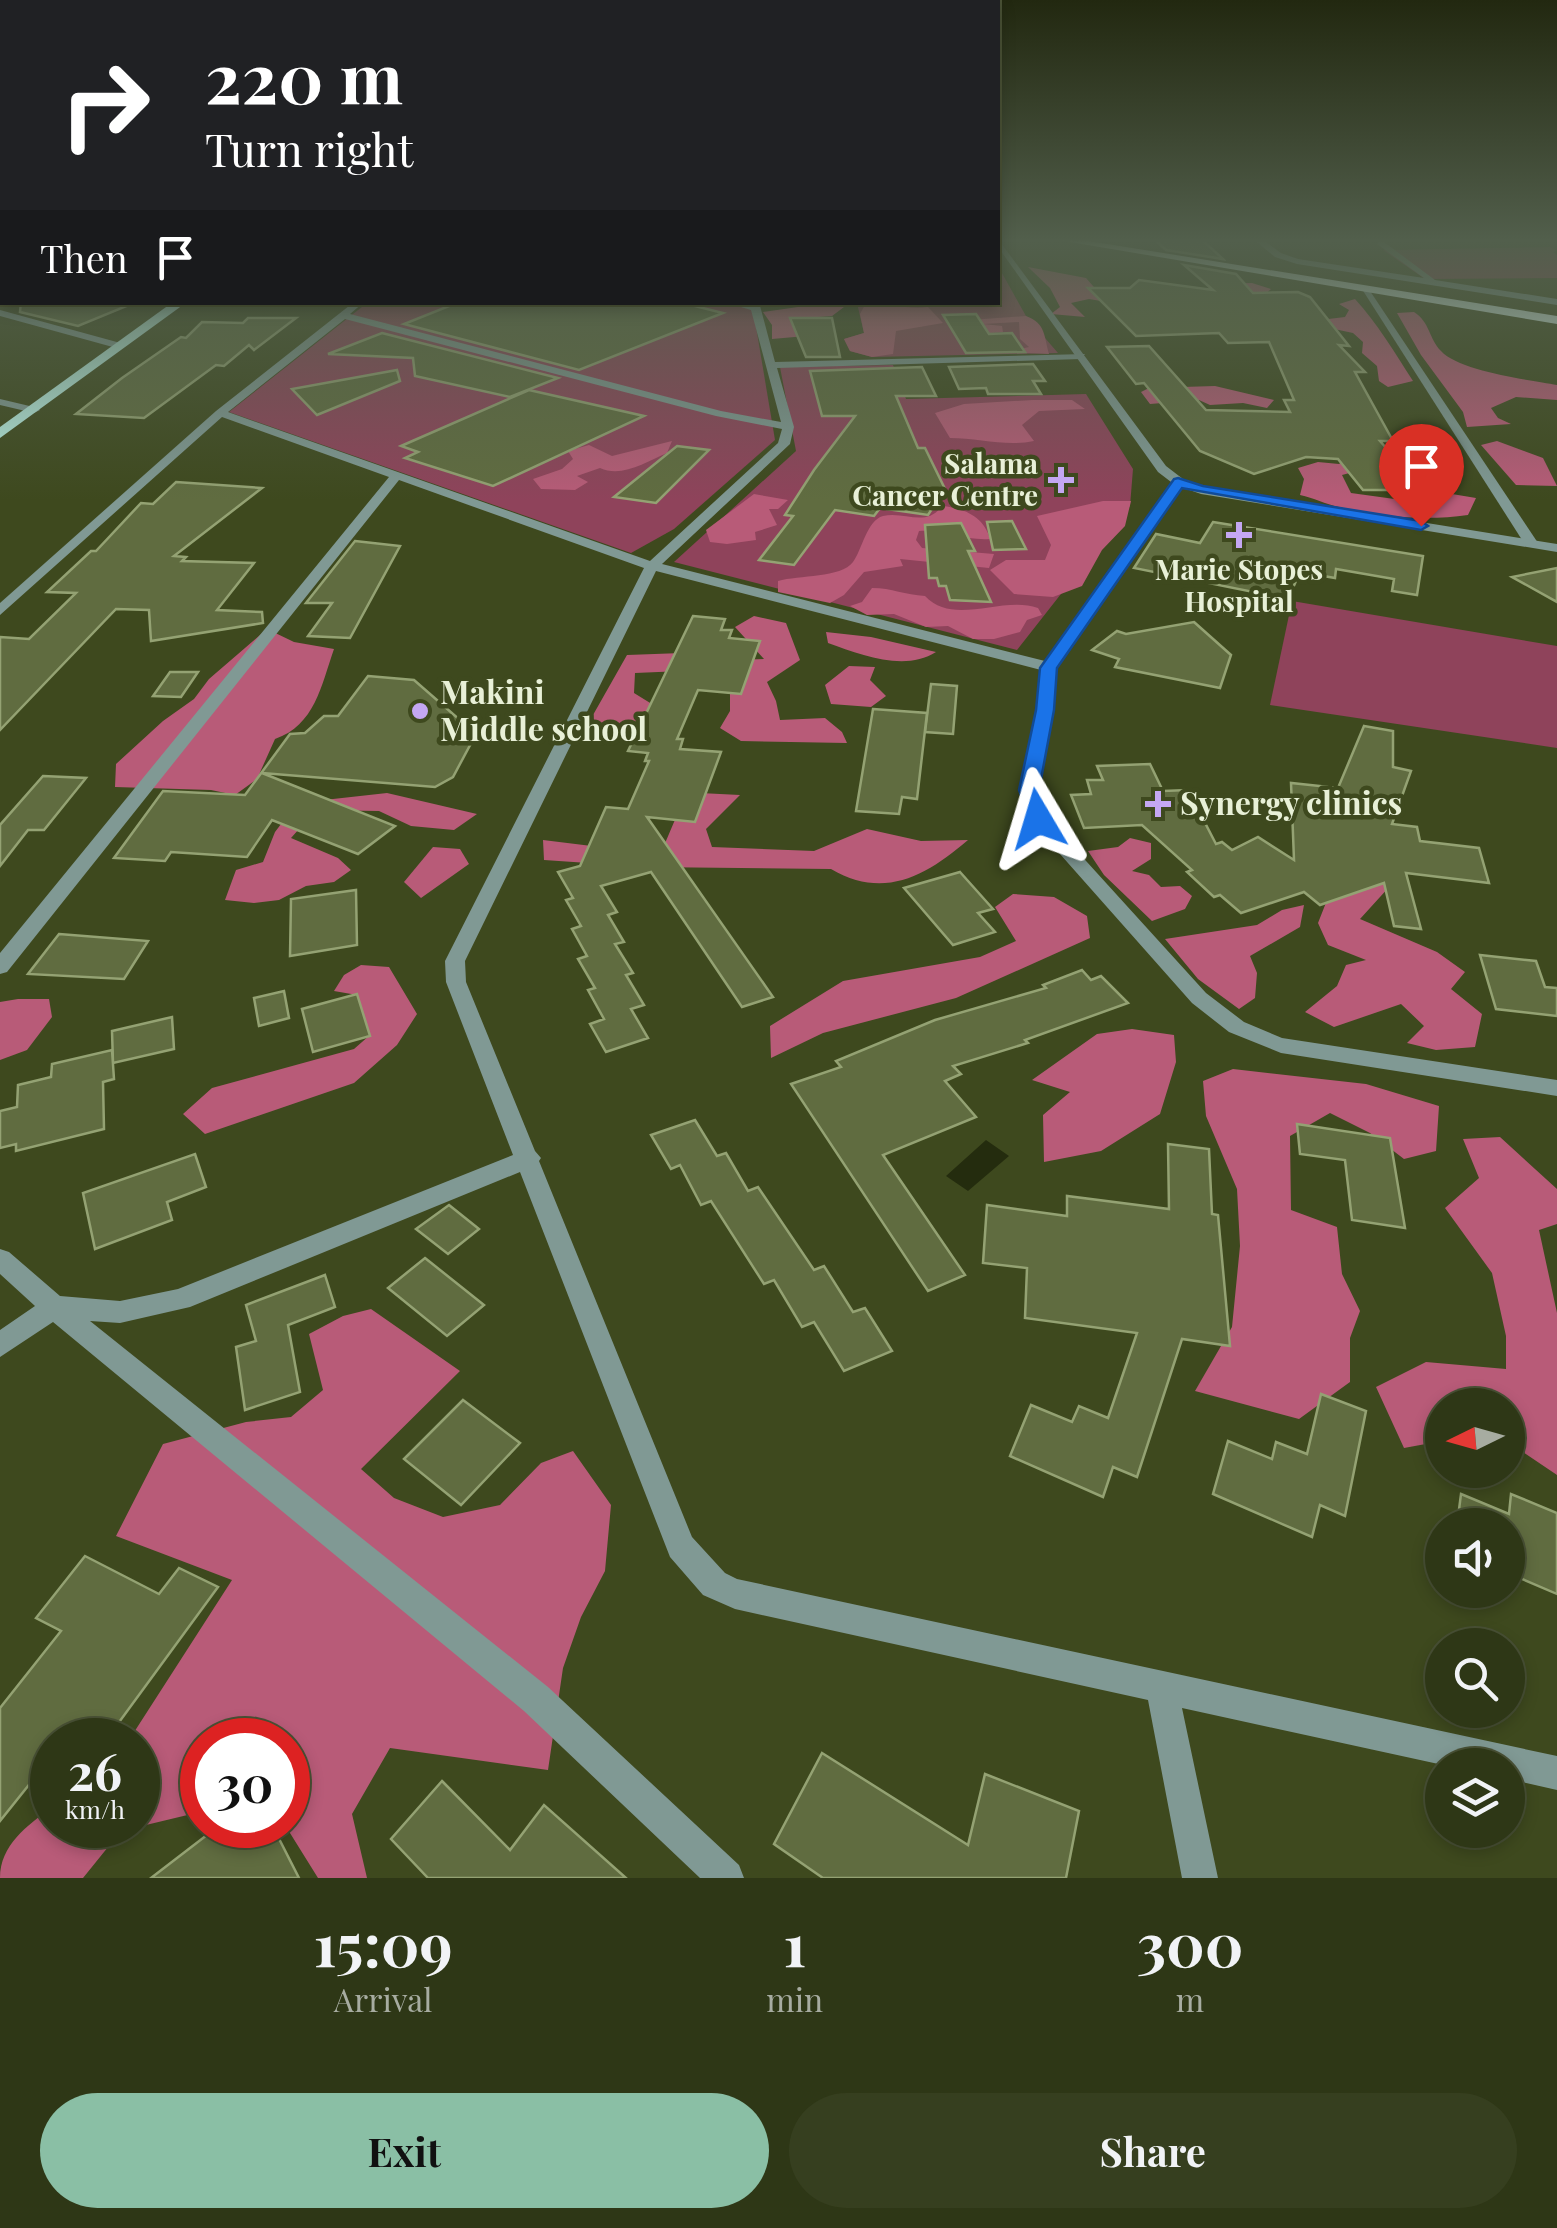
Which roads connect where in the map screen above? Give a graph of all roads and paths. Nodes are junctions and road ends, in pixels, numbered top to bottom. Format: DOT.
graph roads {
  1 [pos="47,327"];
  2 [pos="145,327"];
  3 [pos="326,327"];
  4 [pos="385,327"];
  5 [pos="761,327"];
  6 [pos="1060,327"];
  7 [pos="1388,327"];
  8 [pos="120,346"];
  9 [pos="1081,356"];
  10 [pos="771,365"];
  11 [pos="0,402"];
  12 [pos="34,410"];
  13 [pos="220,413"];
  14 [pos="788,426"];
  15 [pos="0,434"];
  16 [pos="396,476"];
  17 [pos="1178,482"];
  18 [pos="1530,544"];
  19 [pos="1557,548"];
  20 [pos="652,566"];
  21 [pos="0,612"];
  22 [pos="1048,668"];
  23 [pos="0,967"];
  24 [pos="1557,1088"];
  25 [pos="528,1158"];
  26 [pos="0,1259"];
  27 [pos="54,1307"];
  28 [pos="0,1344"];
  29 [pos="1162,1689"];
  30 [pos="1557,1773"];
  31 [pos="726,1878"];
  32 [pos="1200,1878"];
  1 -- 8 [label="street"];
  2 -- 8 [label="main road"];
  3 -- 13 [label="street"];
  4 -- 14 [label="street"];
  5 -- 10 [label="street"];
  6 -- 9 [label="street"];
  7 -- 18 [label="street"];
  8 -- 12 [label="main road"];
  9 -- 10 [label="street"];
  9 -- 17 [label="street"];
  10 -- 14 [label="street"];
  11 -- 12 [label="street"];
  12 -- 15 [label="main road"];
  13 -- 16 [label="street"];
  13 -- 21 [label="street"];
  14 -- 20 [label="street"];
  16 -- 20 [label="street"];
  16 -- 23 [label="street"];
  17 -- 18 [label="street"];
  17 -- 22 [label="street"];
  18 -- 19 [label="street"];
  20 -- 22 [label="street"];
  20 -- 25 [label="street"];
  22 -- 24 [label="street"];
  25 -- 27 [label="street"];
  25 -- 29 [label="street"];
  26 -- 27 [label="street"];
  27 -- 28 [label="street"];
  27 -- 31 [label="street"];
  29 -- 30 [label="street"];
  29 -- 32 [label="street"];
}
